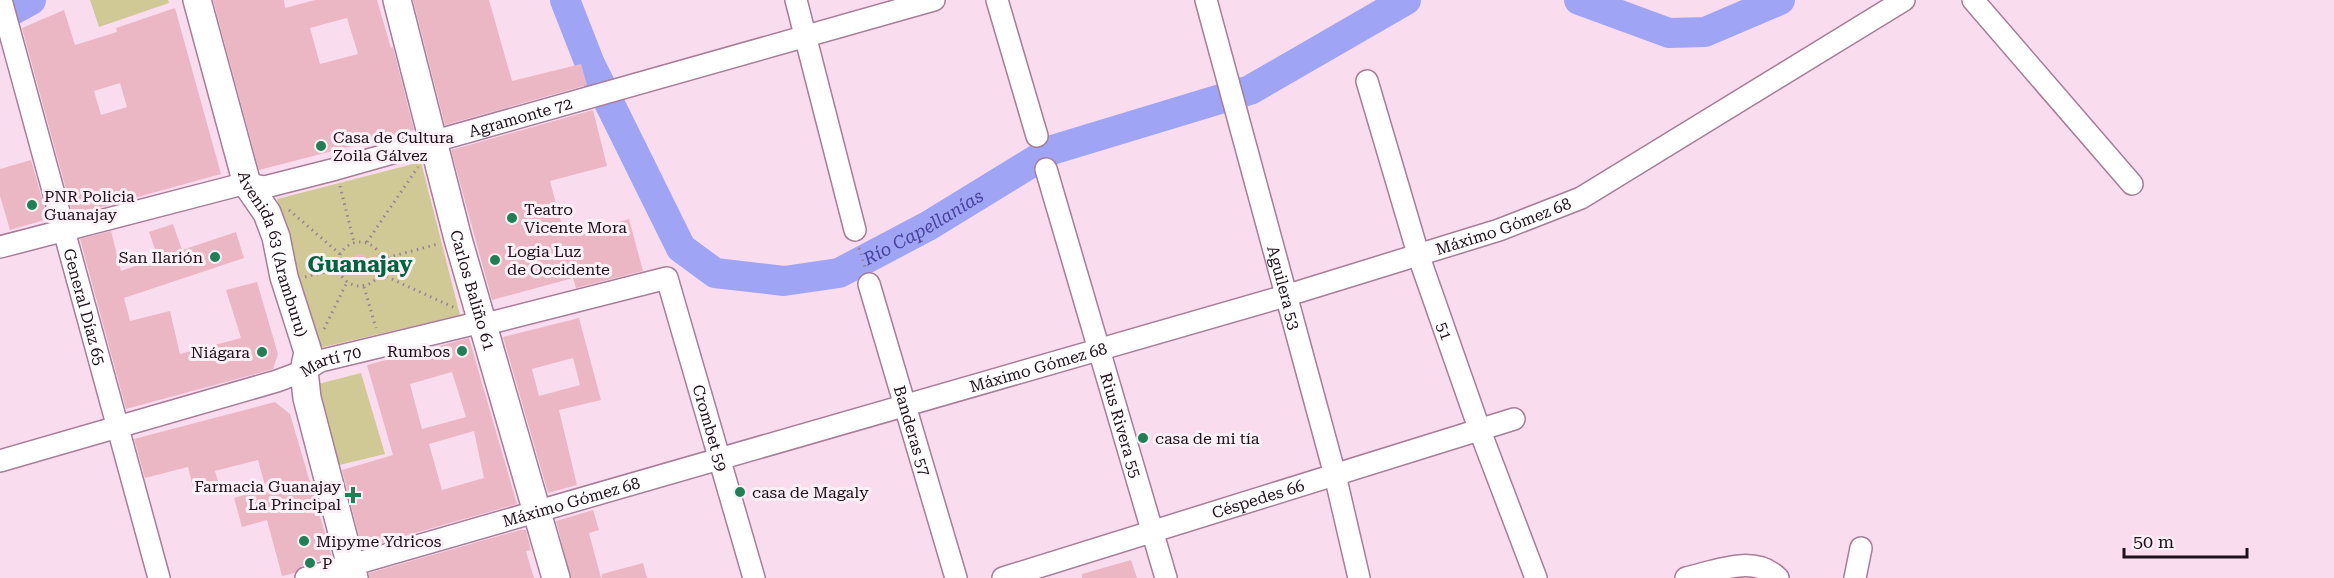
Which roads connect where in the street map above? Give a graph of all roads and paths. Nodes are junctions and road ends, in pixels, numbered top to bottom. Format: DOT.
graph roads {
  1 [pos="197,0"];
  2 [pos="397,0"];
  3 [pos="796,0"];
  4 [pos="934,0"];
  5 [pos="997,0"];
  6 [pos="1206,0"];
  7 [pos="1904,0"];
  8 [pos="1973,0"];
  9 [pos="4,11"];
  10 [pos="806,36"];
  11 [pos="1366,81"];
  12 [pos="1037,136"];
  13 [pos="427,150"];
  14 [pos="1046,169"];
  15 [pos="336,170"];
  16 [pos="2132,184"];
  17 [pos="256,185"];
  18 [pos="277,210"];
  19 [pos="855,230"];
  20 [pos="63,232"];
  21 [pos="354,242"];
  22 [pos="367,242"];
  23 [pos="445,242"];
  24 [pos="0,247"];
  25 [pos="340,254"];
  26 [pos="1419,257"];
  27 [pos="382,259"];
  28 [pos="338,269"];
  29 [pos="381,274"];
  30 [pos="667,278"];
  31 [pos="297,279"];
  32 [pos="346,282"];
  33 [pos="869,284"];
  34 [pos="364,286"];
  35 [pos="1285,296"];
  36 [pos="459,310"];
  37 [pos="484,324"];
  38 [pos="324,330"];
  39 [pos="378,334"];
  40 [pos="1099,350"];
  41 [pos="304,371"];
  42 [pos="905,406"];
  43 [pos="1514,419"];
  44 [pos="118,427"];
  45 [pos="1480,431"];
  46 [pos="720,459"];
  47 [pos="0,461"];
  48 [pos="1335,475"];
  49 [pos="537,512"];
  50 [pos="1152,531"];
  51 [pos="1862,548"];
  52 [pos="352,572"];
  53 [pos="159,578"];
  54 [pos="306,578"];
  55 [pos="556,578"];
  56 [pos="754,578"];
  57 [pos="956,578"];
  58 [pos="1003,578"];
  59 [pos="1166,578"];
  60 [pos="1359,578"];
  61 [pos="1536,578"];
  62 [pos="1686,578"];
  63 [pos="1778,578"];
  64 [pos="1855,578"];
  1 -- 17 [label="main road, Avenida 63 (Aramburu)"];
  2 -- 13 [label="main road, Carlos Baliño 61"];
  3 -- 10 [label="street"];
  4 -- 10 [label="street, Agramonte 72"];
  5 -- 12 [label="street"];
  6 -- 35 [label="street, Aguilera 53"];
  7 -- 26 [label="street, Máximo Gómez 68"];
  8 -- 16 [label="street"];
  9 -- 20 [label="street, General Díaz 65"];
  10 -- 13 [label="street, Agramonte 72"];
  10 -- 19 [label="street"];
  11 -- 26 [label="street, 51"];
  13 -- 15 [label="street, Agramonte 72"];
  13 -- 22 [label="path"];
  13 -- 37 [label="main road, Carlos Baliño 61"];
  14 -- 40 [label="street, Rius Rivera 55"];
  15 -- 17 [label="street, Agramonte 72"];
  15 -- 21 [label="path"];
  17 -- 18 [label="main road, Avenida 63 (Aramburu)"];
  17 -- 20 [label="street, Agramonte 72"];
  18 -- 25 [label="path"];
  18 -- 41 [label="main road, Avenida 63 (Aramburu)"];
  19 -- 33 [label="path"];
  20 -- 24 [label="street, Agramonte 72"];
  20 -- 44 [label="street, General Díaz 65"];
  21 -- 22 [label="path"];
  21 -- 25 [label="path"];
  22 -- 27 [label="path"];
  23 -- 27 [label="path"];
  25 -- 28 [label="path"];
  26 -- 35 [label="street, Máximo Gómez 68"];
  26 -- 45 [label="street, 51"];
  27 -- 29 [label="path"];
  28 -- 31 [label="path"];
  28 -- 32 [label="path"];
  29 -- 34 [label="path"];
  29 -- 36 [label="path"];
  30 -- 37 [label="street, Martí 70"];
  30 -- 46 [label="street, Crombet 59"];
  32 -- 34 [label="path"];
  32 -- 38 [label="path"];
  33 -- 42 [label="street, Banderas 57"];
  34 -- 39 [label="path"];
  35 -- 40 [label="street, Máximo Gómez 68"];
  35 -- 48 [label="street, Aguilera 53"];
  37 -- 41 [label="street, Martí 70"];
  37 -- 49 [label="main road, Carlos Baliño 61"];
  40 -- 42 [label="street, Máximo Gómez 68"];
  40 -- 50 [label="street, Rius Rivera 55"];
  41 -- 44 [label="street, Martí 70"];
  41 -- 52 [label="main road, Avenida 63 (Aramburu)"];
  42 -- 46 [label="street, Máximo Gómez 68"];
  42 -- 57 [label="street, Banderas 57"];
  43 -- 45 [label="street, Céspedes 66"];
  44 -- 47 [label="street, Martí 70"];
  44 -- 53 [label="street, General Díaz 65"];
  45 -- 48 [label="street, Céspedes 66"];
  45 -- 61 [label="street, 51"];
  46 -- 49 [label="street, Máximo Gómez 68"];
  46 -- 56 [label="street, Crombet 59"];
  48 -- 50 [label="street, Céspedes 66"];
  48 -- 60 [label="street, Aguilera 53"];
  49 -- 52 [label="street, Máximo Gómez 68"];
  49 -- 55 [label="main road, Carlos Baliño 61"];
  50 -- 58 [label="street, Céspedes 66"];
  50 -- 59 [label="street, Rius Rivera 55"];
  51 -- 64 [label="street"];
  52 -- 54 [label="street, Máximo Gómez 68"];
  62 -- 63 [label="street"];
}
